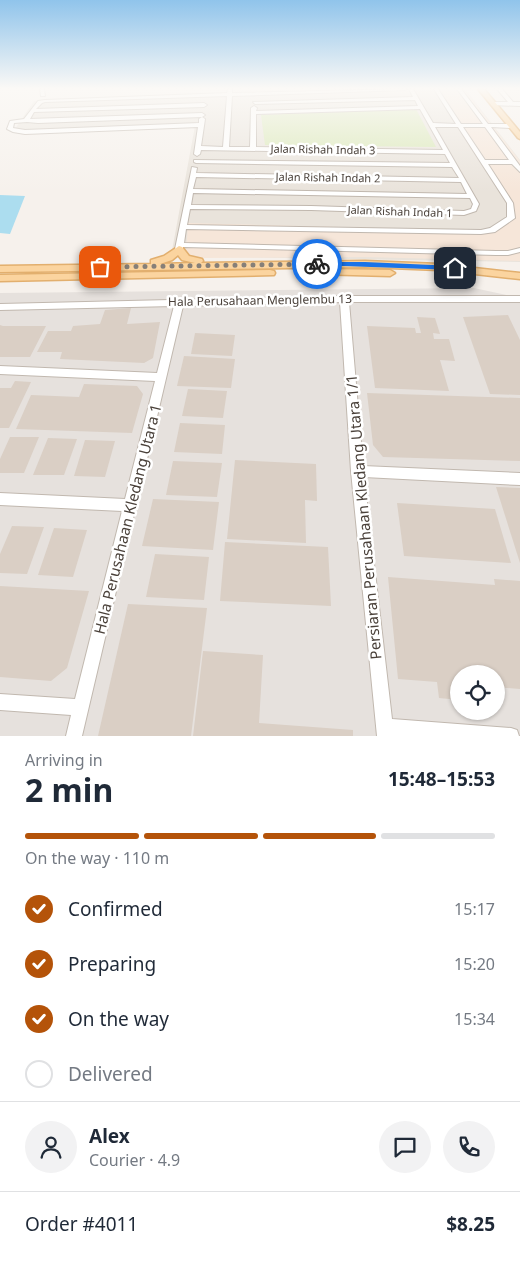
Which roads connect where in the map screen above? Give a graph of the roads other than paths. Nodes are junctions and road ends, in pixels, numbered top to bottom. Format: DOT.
graph roads {
  1 [pos="12,123"];
  2 [pos="132,123"];
  3 [pos="228,123"];
  4 [pos="254,123"];
  5 [pos="509,123"];
  6 [pos="201,125"];
  7 [pos="433,125"];
  8 [pos="460,125"];
  9 [pos="485,125"];
  10 [pos="511,126"];
  11 [pos="131,128"];
  12 [pos="520,137"];
  13 [pos="198,148"];
  14 [pos="226,148"];
  15 [pos="253,149"];
  16 [pos="362,150"];
  17 [pos="447,152"];
  18 [pos="196,161"];
  19 [pos="485,162"];
  20 [pos="514,162"];
  21 [pos="363,163"];
  22 [pos="454,165"];
  23 [pos="520,170"];
  24 [pos="193,175"];
  25 [pos="366,177"];
  26 [pos="462,180"];
  27 [pos="190,191"];
  28 [pos="371,193"];
  29 [pos="472,196"];
  30 [pos="188,208"];
  31 [pos="375,211"];
  32 [pos="393,221"];
  33 [pos="183,226"];
  34 [pos="179,247"];
  35 [pos="520,250"];
  36 [pos="283,264"];
  37 [pos="0,268"];
  38 [pos="25,268"];
  39 [pos="520,274"];
  40 [pos="0,278"];
  41 [pos="520,283"];
  42 [pos="344,298"];
  43 [pos="520,298"];
  44 [pos="179,302"];
  45 [pos="0,307"];
  46 [pos="0,370"];
  47 [pos="161,377"];
  48 [pos="357,471"];
  49 [pos="520,479"];
  50 [pos="0,499"];
  51 [pos="131,505"];
  52 [pos="0,702"];
  53 [pos="81,708"];
  54 [pos="384,732"];
  55 [pos="74,736"];
  56 [pos="511,736"];
  1 -- 11 [label="street"];
  2 -- 11 [label="street"];
  3 -- 14 [label="street"];
  4 -- 15 [label="street"];
  5 -- 10 [label="main road"];
  6 -- 11 [label="street"];
  6 -- 13 [label="street"];
  7 -- 8 [label="street"];
  7 -- 17 [label="street"];
  8 -- 9 [label="street"];
  8 -- 19 [label="street"];
  9 -- 10 [label="street"];
  9 -- 20 [label="street"];
  10 -- 12 [label="main road"];
  13 -- 14 [label="street, Jalan Rishah Indah 3"];
  13 -- 18 [label="street"];
  14 -- 15 [label="street, Jalan Rishah Indah 3"];
  15 -- 16 [label="street, Jalan Rishah Indah 3"];
  16 -- 17 [label="street, Jalan Rishah Indah 3"];
  16 -- 21 [label="street"];
  17 -- 22 [label="street"];
  18 -- 21 [label="street"];
  18 -- 24 [label="street"];
  19 -- 20 [label="street"];
  19 -- 32 [label="street"];
  20 -- 23 [label="street"];
  21 -- 22 [label="street"];
  21 -- 25 [label="street"];
  22 -- 26 [label="street"];
  24 -- 25 [label="street, Jalan Rishah Indah 2"];
  24 -- 27 [label="street"];
  25 -- 26 [label="street, Jalan Rishah Indah 2"];
  25 -- 28 [label="street"];
  26 -- 29 [label="street"];
  27 -- 28 [label="street"];
  27 -- 30 [label="street"];
  28 -- 29 [label="street"];
  28 -- 31 [label="street"];
  29 -- 32 [label="street, Jalan Rishah Indah 1"];
  30 -- 31 [label="street, Jalan Rishah Indah 1"];
  30 -- 33 [label="street"];
  31 -- 32 [label="street, Jalan Rishah Indah 1"];
  32 -- 33 [label="street"];
  33 -- 34 [label="street"];
  34 -- 35 [label="street"];
  34 -- 36 [label="main road"];
  34 -- 38 [label="main road"];
  36 -- 38 [label="main road"];
  36 -- 39 [label="main road"];
  37 -- 38 [label="main road"];
  40 -- 41 [label="main road"];
  42 -- 43 [label="street, Hala Perusahaan Menglembu 13"];
  42 -- 44 [label="street, Hala Perusahaan Menglembu 13"];
  42 -- 48 [label="street, Persiaran Perusahaan Kledang Utara 1/1"];
  44 -- 45 [label="street, Hala Perusahaan Menglembu 13"];
  44 -- 47 [label="street, Hala Perusahaan Kledang Utara 1"];
  46 -- 47 [label="street"];
  47 -- 51 [label="street, Hala Perusahaan Kledang Utara 1"];
  48 -- 49 [label="street"];
  48 -- 54 [label="street, Persiaran Perusahaan Kledang Utara 1/1"];
  50 -- 51 [label="street"];
  51 -- 53 [label="street, Hala Perusahaan Kledang Utara 1"];
  52 -- 53 [label="street"];
  53 -- 55 [label="street, Hala Perusahaan Kledang Utara 1"];
  54 -- 56 [label="street"];
}
